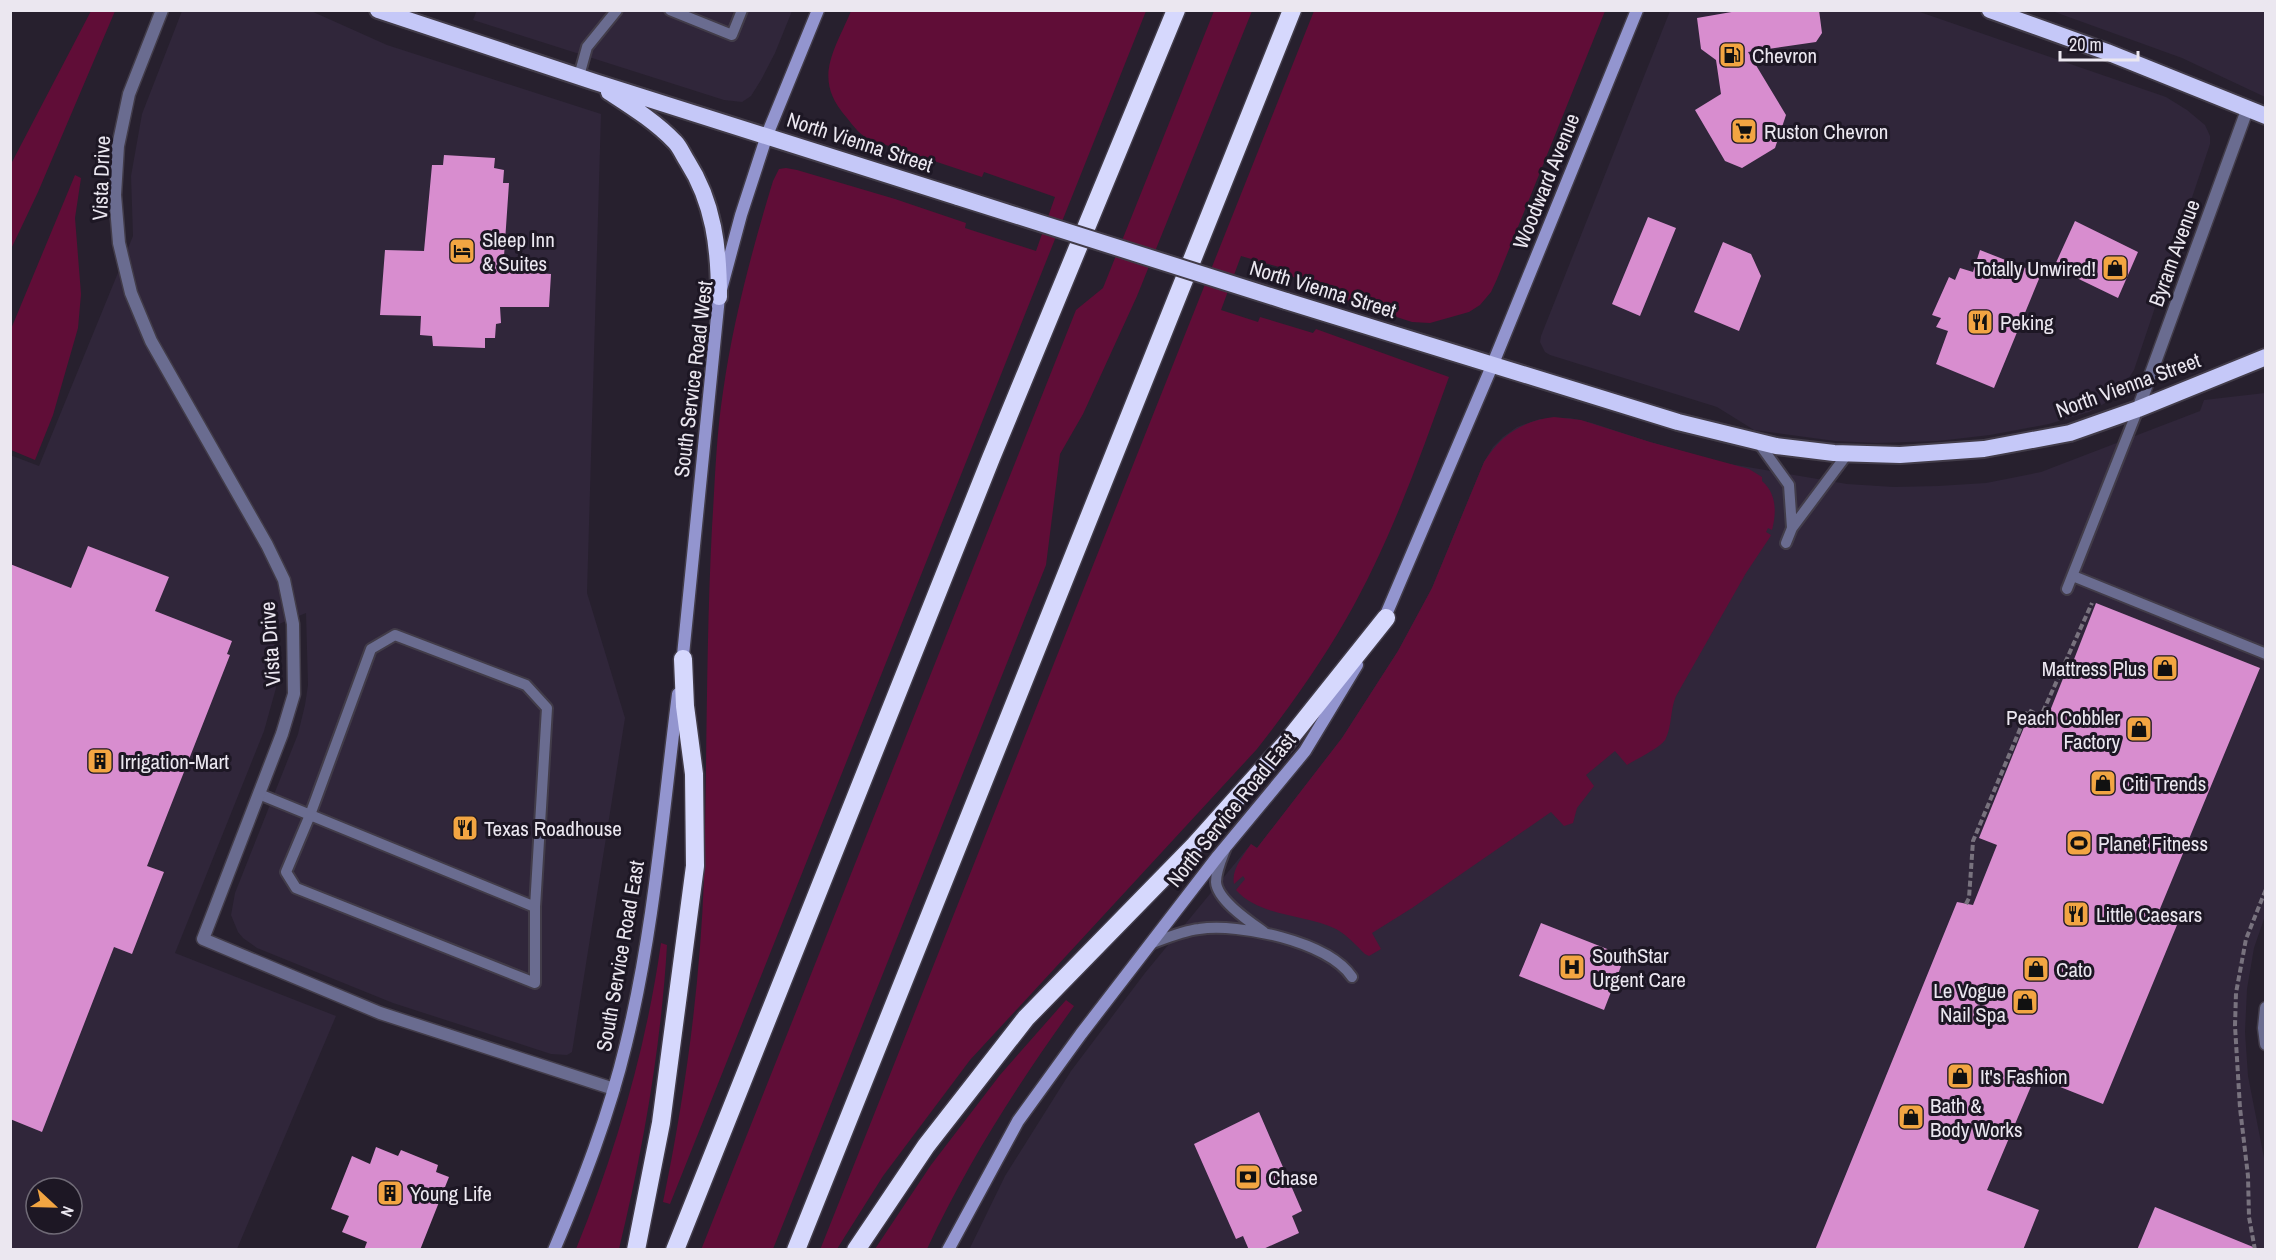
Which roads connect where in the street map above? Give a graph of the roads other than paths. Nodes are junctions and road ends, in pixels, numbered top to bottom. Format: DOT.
graph roads {
  1 [pos="162,10"];
  2 [pos="378,10"];
  3 [pos="617,10"];
  4 [pos="670,10"];
  5 [pos="742,10"];
  6 [pos="818,10"];
  7 [pos="1176,10"];
  8 [pos="1292,10"];
  9 [pos="1637,10"];
  10 [pos="1990,10"];
  11 [pos="579,76"];
  12 [pos="595,82"];
  13 [pos="2247,110"];
  14 [pos="2265,116"];
  15 [pos="767,135"];
  16 [pos="719,297"];
  17 [pos="2265,357"];
  18 [pos="2265,361"];
  19 [pos="1492,366"];
  20 [pos="2237,368"];
  21 [pos="2138,409"];
  22 [pos="1758,442"];
  23 [pos="1848,453"];
  24 [pos="1792,528"];
  25 [pos="1786,543"];
  26 [pos="2073,576"];
  27 [pos="2067,589"];
  28 [pos="1386,618"];
  29 [pos="2265,654"];
  30 [pos="683,659"];
  31 [pos="259,794"];
  32 [pos="310,815"];
  33 [pos="1226,846"];
  34 [pos="535,907"];
  35 [pos="1266,934"];
  36 [pos="1150,944"];
  37 [pos="1352,977"];
  38 [pos="2265,1008"];
  39 [pos="2265,1028"];
  40 [pos="2265,1044"];
  41 [pos="614,1089"];
  42 [pos="554,1250"];
  43 [pos="636,1250"];
  44 [pos="675,1250"];
  45 [pos="796,1250"];
  46 [pos="856,1250"];
  47 [pos="948,1250"];
  1 -- 31 [label="street, Vista Drive"];
  2 -- 11 [label="highway, North Vienna Street"];
  3 -- 11 [label="lane"];
  4 -- 5 [label="lane"];
  6 -- 15 [label="main road, South Service Road West"];
  7 -- 44 [label="highway"];
  8 -- 45 [label="highway"];
  9 -- 19 [label="main road, Woodward Avenue"];
  10 -- 13 [label="highway"];
  11 -- 12 [label="highway, North Vienna Street"];
  12 -- 15 [label="highway, North Vienna Street"];
  12 -- 16 [label="highway"];
  13 -- 14 [label="highway"];
  13 -- 21 [label="street, Byram Avenue"];
  15 -- 16 [label="main road, South Service Road West"];
  15 -- 19 [label="highway, North Vienna Street, bridge"];
  16 -- 30 [label="main road, South Service Road West"];
  17 -- 20 [label="highway, North Vienna Street"];
  18 -- 20 [label="highway"];
  19 -- 22 [label="highway, North Vienna Street"];
  19 -- 28 [label="main road, North Service Road East"];
  20 -- 21 [label="highway, North Vienna Street"];
  21 -- 23 [label="highway, North Vienna Street"];
  21 -- 26 [label="lane"];
  22 -- 23 [label="highway, North Vienna Street"];
  22 -- 24 [label="lane"];
  23 -- 24 [label="lane"];
  24 -- 25 [label="lane"];
  26 -- 27 [label="lane"];
  26 -- 29 [label="lane"];
  28 -- 33 [label="main road, North Service Road East"];
  28 -- 46 [label="highway"];
  30 -- 41 [label="main road, South Service Road East"];
  30 -- 43 [label="highway"];
  31 -- 32 [label="lane"];
  31 -- 41 [label="street, Vista Drive"];
  32 -- 34 [label="lane"];
  32 -- 34 [label="lane"];
  32 -- 34 [label="lane"];
  33 -- 35 [label="lane"];
  33 -- 36 [label="main road, North Service Road East"];
  35 -- 36 [label="lane"];
  35 -- 37 [label="lane"];
  36 -- 47 [label="main road, North Service Road East"];
  38 -- 39 [label="street"];
  39 -- 40 [label="street"];
  41 -- 42 [label="main road, South Service Road East"];
}
